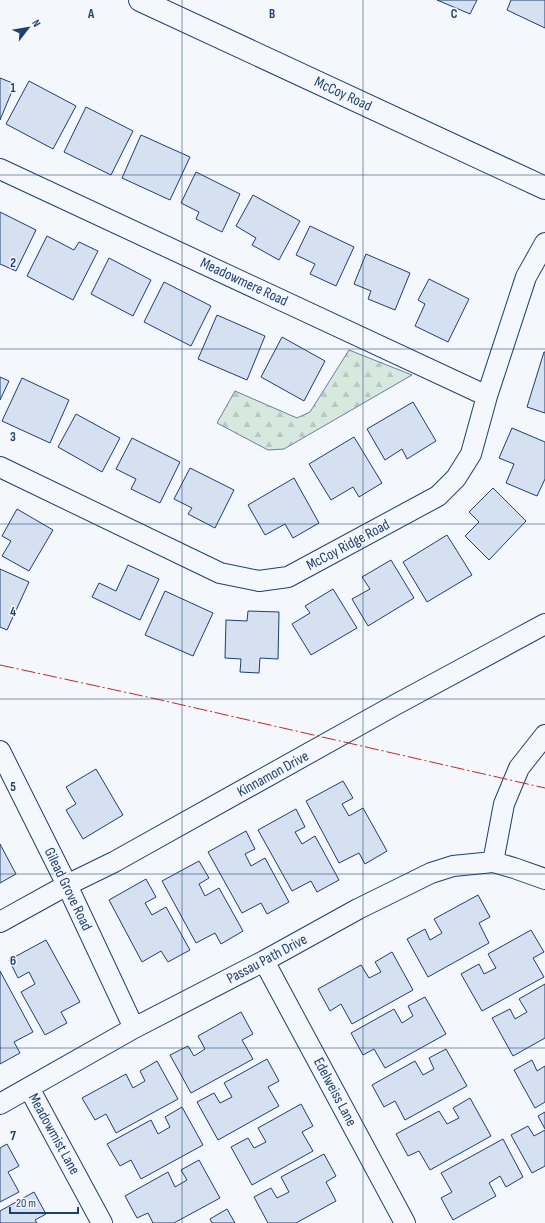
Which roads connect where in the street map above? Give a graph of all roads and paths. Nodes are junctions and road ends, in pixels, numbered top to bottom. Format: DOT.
graph roads {
  1 [pos="140,0"];
  2 [pos="0,169"];
  3 [pos="545,188"];
  4 [pos="545,243"];
  5 [pos="487,396"];
  6 [pos="0,468"];
  7 [pos="545,624"];
  8 [pos="545,735"];
  9 [pos="0,751"];
  10 [pos="493,862"];
  11 [pos="545,879"];
  12 [pos="67,885"];
  13 [pos="0,922"];
  14 [pos="264,961"];
  15 [pos="134,1028"];
  16 [pos="29,1088"];
  17 [pos="0,1104"];
  18 [pos="102,1223"];
  19 [pos="405,1223"];
  1 -- 3 [label="main road, McCoy Road"];
  2 -- 5 [label="street, Meadowmere Road"];
  4 -- 5 [label="street, McCoy Ridge Road"];
  5 -- 6 [label="street, McCoy Ridge Road"];
  7 -- 12 [label="street, Kinnamon Drive"];
  8 -- 10 [label="street"];
  9 -- 12 [label="street, Gilead Grove Road"];
  10 -- 11 [label="street, Passau Path Drive"];
  10 -- 14 [label="street, Passau Path Drive"];
  12 -- 13 [label="street, Kinnamon Drive"];
  12 -- 15 [label="street, Gilead Grove Road"];
  14 -- 15 [label="street, Passau Path Drive"];
  14 -- 19 [label="street, Edelweiss Lane"];
  15 -- 16 [label="street, Passau Path Drive"];
  16 -- 17 [label="street, Passau Path Drive"];
  16 -- 18 [label="street, Meadowmist Lane"];
}
